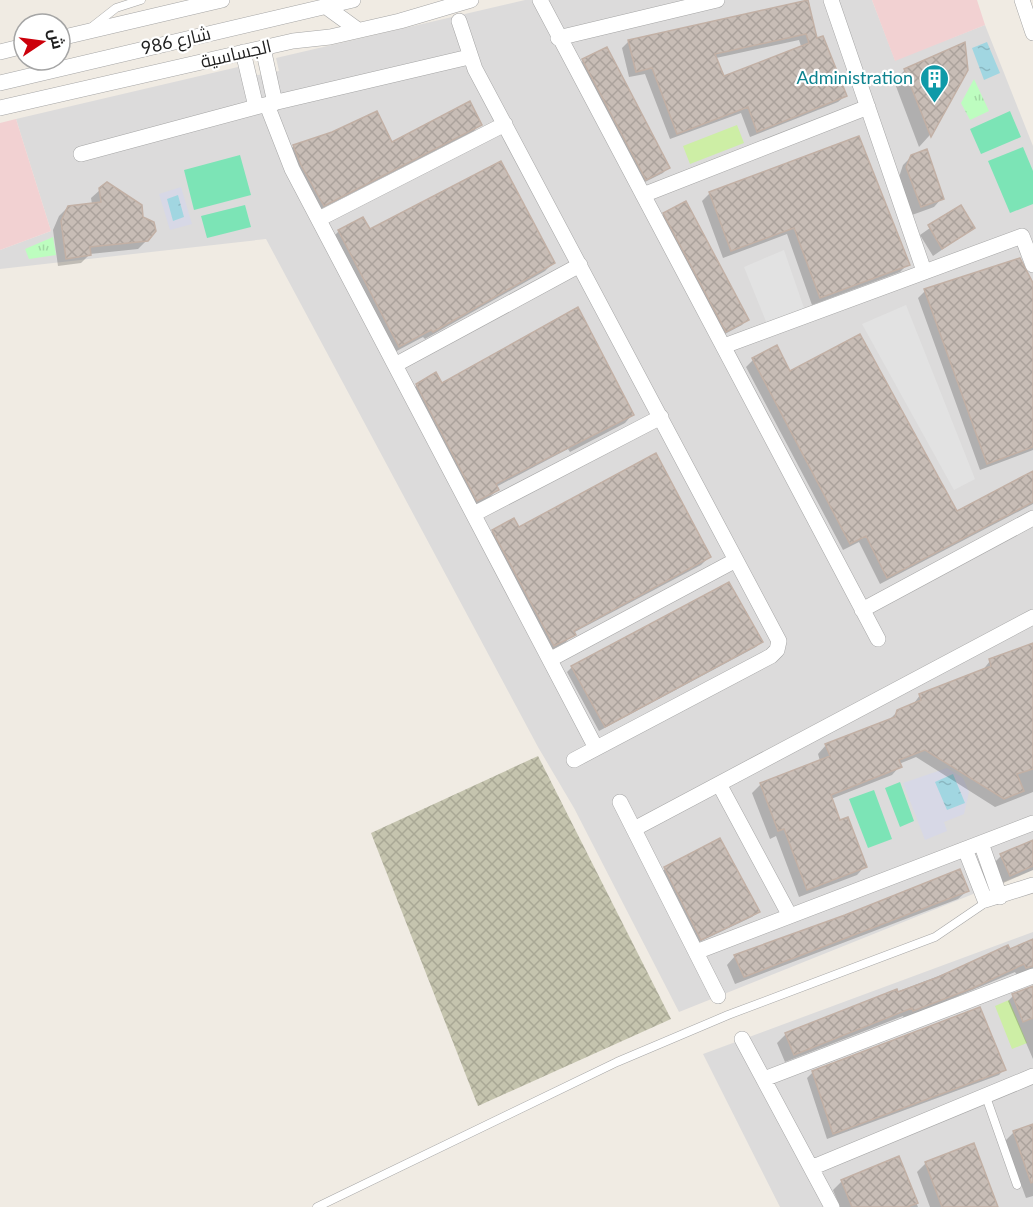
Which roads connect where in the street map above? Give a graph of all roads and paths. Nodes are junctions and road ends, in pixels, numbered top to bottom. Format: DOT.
graph roads {
  1 [pos="141,0"];
  2 [pos="222,0"];
  3 [pos="353,0"];
  4 [pos="471,0"];
  5 [pos="540,0"];
  6 [pos="717,0"];
  7 [pos="831,0"];
  8 [pos="1022,0"];
  9 [pos="325,6"];
  10 [pos="459,21"];
  11 [pos="358,30"];
  12 [pos="86,32"];
  13 [pos="1033,33"];
  14 [pos="72,35"];
  15 [pos="558,38"];
  16 [pos="263,48"];
  17 [pos="243,52"];
  18 [pos="469,57"];
  19 [pos="0,83"];
  20 [pos="266,105"];
  21 [pos="868,107"];
  22 [pos="0,108"];
  23 [pos="505,124"];
  24 [pos="81,154"];
  25 [pos="643,195"];
  26 [pos="319,219"];
  27 [pos="1033,264"];
  28 [pos="580,266"];
  29 [pos="924,271"];
  30 [pos="724,346"];
  31 [pos="395,365"];
  32 [pos="661,417"];
  33 [pos="474,514"];
  34 [pos="1033,518"];
  35 [pos="736,560"];
  36 [pos="862,610"];
  37 [pos="1033,617"];
  38 [pos="878,639"];
  39 [pos="551,659"];
  40 [pos="596,748"];
  41 [pos="574,760"];
  42 [pos="719,784"];
  43 [pos="620,802"];
  44 [pos="1033,823"];
  45 [pos="633,829"];
  46 [pos="981,843"];
  47 [pos="965,849"];
  48 [pos="1033,885"];
  49 [pos="994,899"];
  50 [pos="790,916"];
  51 [pos="696,952"];
  52 [pos="1033,976"];
  53 [pos="718,996"];
  54 [pos="742,1039"];
  55 [pos="1033,1076"];
  56 [pos="764,1079"];
  57 [pos="985,1095"];
  58 [pos="811,1168"];
  59 [pos="1017,1185"];
  60 [pos="317,1207"];
  61 [pos="832,1207"];
  1 -- 12 [label="lane"];
  2 -- 12 [label="street, شارع 986"];
  3 -- 9 [label="street, شارع 986"];
  4 -- 11 [label="street, الجساسية"];
  5 -- 15 [label="street"];
  6 -- 15 [label="street"];
  7 -- 21 [label="street"];
  8 -- 13 [label="street"];
  9 -- 11 [label="street"];
  9 -- 19 [label="street, شارع 986"];
  10 -- 18 [label="street"];
  11 -- 16 [label="street, الجساسية"];
  12 -- 14 [label="street, شارع 986"];
  15 -- 25 [label="street"];
  16 -- 17 [label="street, الجساسية"];
  16 -- 20 [label="street"];
  17 -- 20 [label="street"];
  17 -- 22 [label="street, الجساسية"];
  18 -- 20 [label="street"];
  18 -- 23 [label="street"];
  20 -- 24 [label="street"];
  20 -- 26 [label="street"];
  21 -- 25 [label="street"];
  21 -- 29 [label="street"];
  23 -- 26 [label="street"];
  23 -- 28 [label="street"];
  25 -- 30 [label="street"];
  26 -- 31 [label="street"];
  27 -- 29 [label="street"];
  28 -- 31 [label="street"];
  28 -- 32 [label="street"];
  29 -- 30 [label="street"];
  30 -- 36 [label="street"];
  31 -- 33 [label="street"];
  32 -- 33 [label="street"];
  32 -- 35 [label="street"];
  33 -- 39 [label="street"];
  34 -- 36 [label="street"];
  35 -- 39 [label="street"];
  35 -- 40 [label="street"];
  36 -- 38 [label="street"];
  37 -- 42 [label="street"];
  39 -- 40 [label="street"];
  40 -- 41 [label="street"];
  42 -- 45 [label="street"];
  42 -- 50 [label="street"];
  43 -- 45 [label="street"];
  44 -- 46 [label="street"];
  45 -- 51 [label="street"];
  46 -- 47 [label="street"];
  46 -- 49 [label="street"];
  47 -- 49 [label="street"];
  47 -- 50 [label="street"];
  48 -- 49 [label="street"];
  49 -- 60 [label="lane"];
  50 -- 51 [label="street"];
  51 -- 53 [label="street"];
  52 -- 56 [label="street"];
  54 -- 56 [label="street"];
  55 -- 57 [label="street"];
  56 -- 58 [label="street"];
  57 -- 58 [label="street"];
  57 -- 59 [label="lane"];
  58 -- 61 [label="street"];
}
